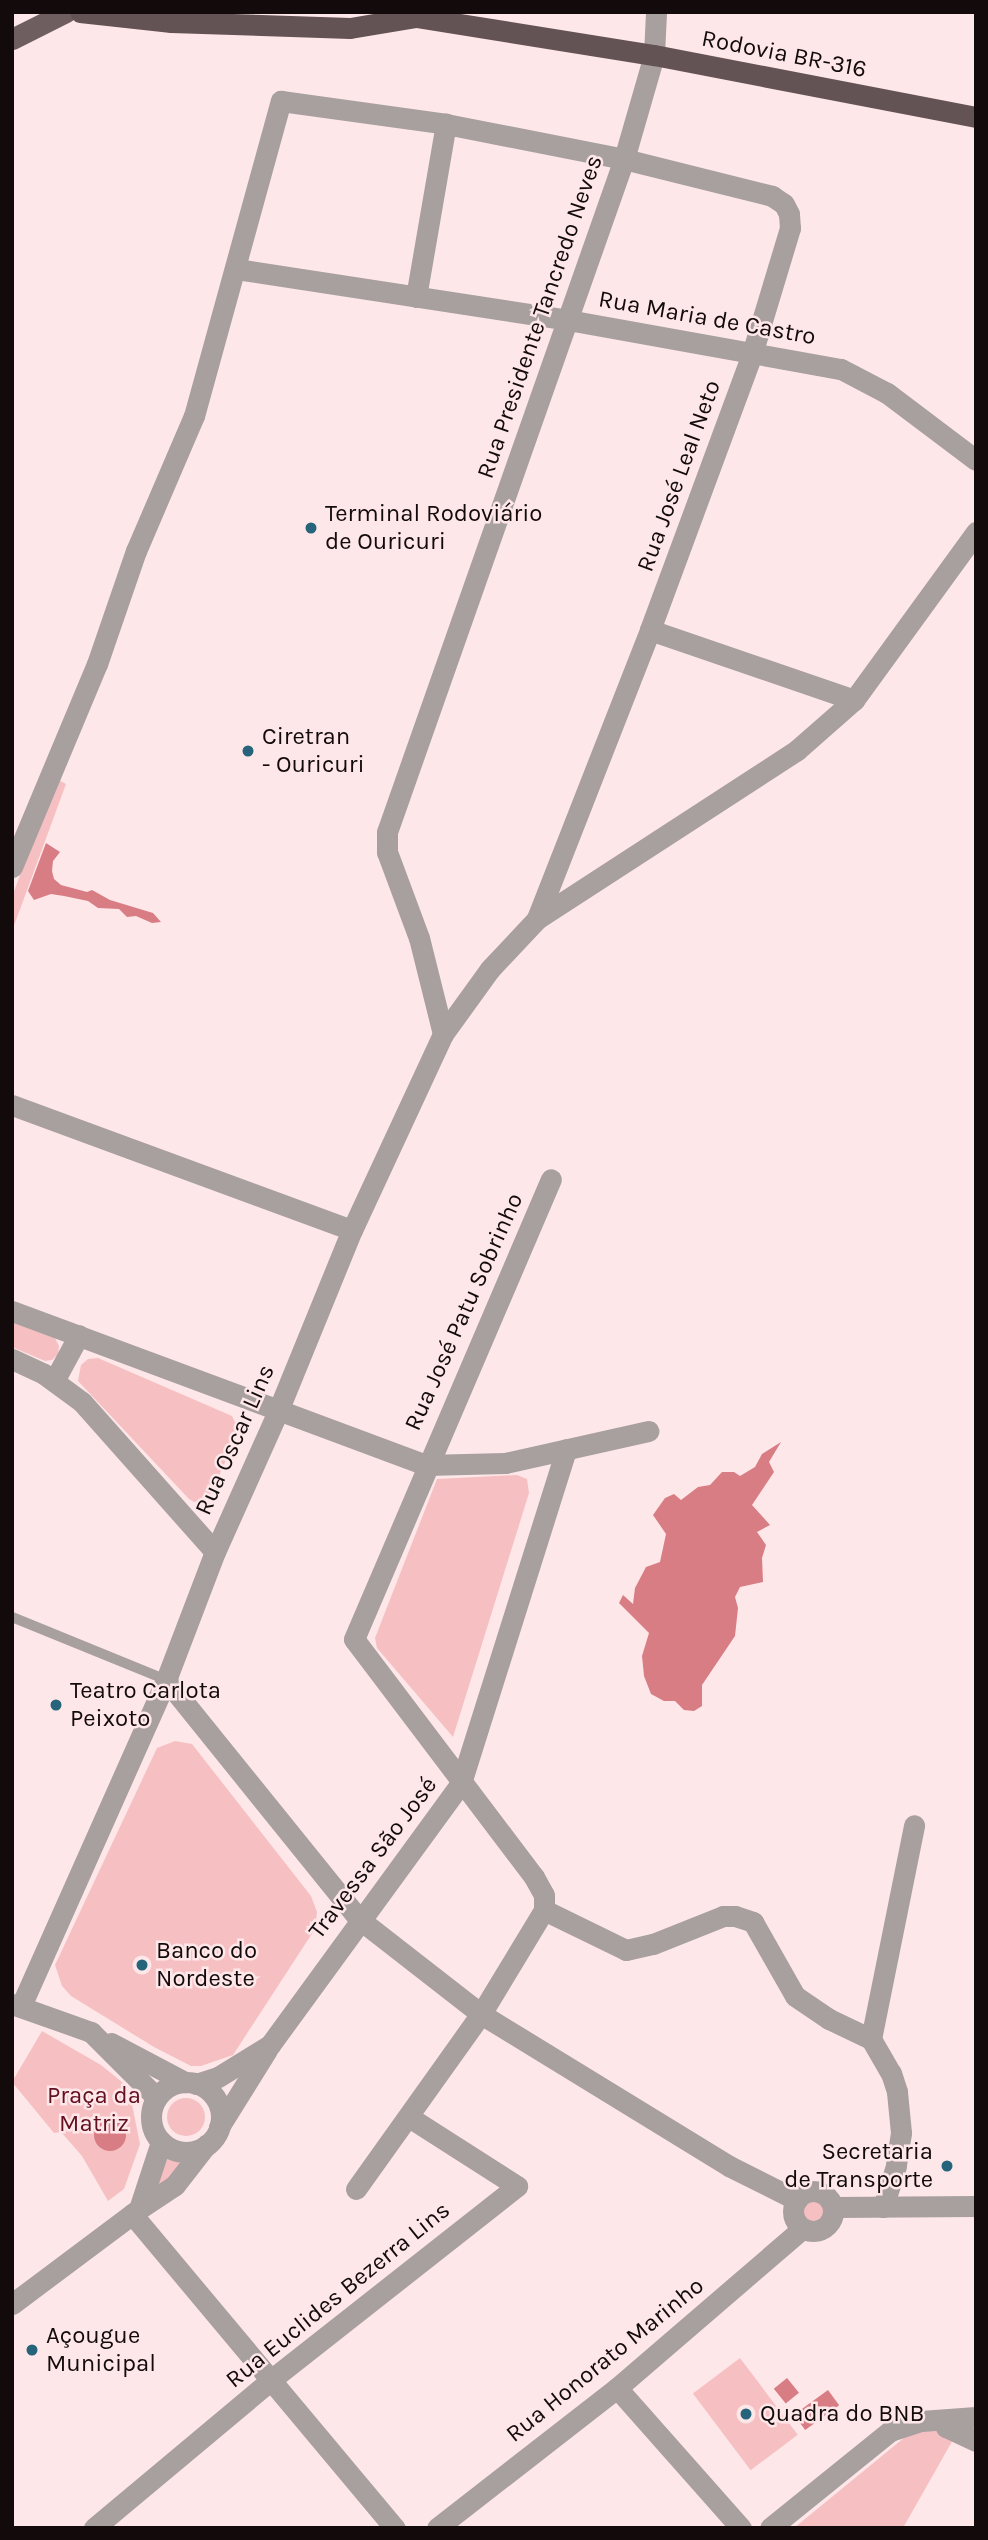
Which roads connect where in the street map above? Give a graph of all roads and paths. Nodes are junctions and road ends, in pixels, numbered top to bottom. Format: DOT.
graph roads {
  1 [pos="66,12"];
  2 [pos="80,12"];
  3 [pos="191,12"];
  4 [pos="656,12"];
  5 [pos="411,15"];
  6 [pos="447,17"];
  7 [pos="171,22"];
  8 [pos="12,39"];
  9 [pos="654,55"];
  10 [pos="976,117"];
  11 [pos="446,124"];
  12 [pos="624,159"];
  13 [pos="236,269"];
  14 [pos="416,297"];
  15 [pos="568,320"];
  16 [pos="752,354"];
  17 [pos="976,460"];
  18 [pos="976,532"];
  19 [pos="650,631"];
  20 [pos="854,700"];
  21 [pos="12,867"];
  22 [pos="537,919"];
  23 [pos="443,1034"];
  24 [pos="12,1105"];
  25 [pos="551,1179"];
  26 [pos="352,1230"];
  27 [pos="12,1311"];
  28 [pos="79,1335"];
  29 [pos="12,1359"];
  30 [pos="54,1381"];
  31 [pos="278,1411"];
  32 [pos="648,1431"];
  33 [pos="566,1449"];
  34 [pos="426,1465"];
  35 [pos="215,1552"];
  36 [pos="12,1617"];
  37 [pos="166,1680"];
  38 [pos="461,1783"];
  39 [pos="914,1825"];
  40 [pos="544,1910"];
  41 [pos="359,1919"];
  42 [pos="17,2005"];
  43 [pos="481,2014"];
  44 [pos="91,2032"];
  45 [pos="871,2039"];
  46 [pos="270,2045"];
  47 [pos="191,2083"];
  48 [pos="157,2098"];
  49 [pos="409,2117"];
  50 [pos="219,2127"];
  51 [pos="162,2142"];
  52 [pos="206,2145"];
  53 [pos="356,2189"];
  54 [pos="797,2200"];
  55 [pos="976,2206"];
  56 [pos="833,2207"];
  57 [pos="883,2207"];
  58 [pos="135,2211"];
  59 [pos="803,2228"];
  60 [pos="12,2304"];
  61 [pos="272,2379"];
  62 [pos="617,2388"];
  63 [pos="976,2417"];
  64 [pos="943,2420"];
  65 [pos="976,2441"];
  66 [pos="94,2528"];
  67 [pos="395,2528"];
  68 [pos="437,2528"];
  69 [pos="741,2528"];
  70 [pos="770,2528"];
  1 -- 8 [label="main road"];
  2 -- 7 [label="highway, Rodovia BR-316"];
  3 -- 7 [label="highway"];
  4 -- 9 [label="street, Rua Presidente Tancredo Neves"];
  5 -- 6 [label="highway, Rodovia BR-316"];
  5 -- 7 [label="highway, Rodovia BR-316"];
  6 -- 9 [label="highway, Rodovia BR-316"];
  9 -- 10 [label="highway, Rodovia BR-316"];
  9 -- 12 [label="street, Rua Presidente Tancredo Neves"];
  11 -- 12 [label="street"];
  11 -- 13 [label="street"];
  11 -- 14 [label="street"];
  12 -- 15 [label="street, Rua Presidente Tancredo Neves"];
  12 -- 16 [label="street, Rua José Leal Neto"];
  13 -- 14 [label="street, Rua Maria de Castro"];
  13 -- 21 [label="street"];
  14 -- 15 [label="street, Rua Maria de Castro"];
  15 -- 16 [label="street, Rua Maria de Castro"];
  15 -- 23 [label="street, Rua Presidente Tancredo Neves"];
  16 -- 17 [label="street, Rua Maria de Castro"];
  16 -- 19 [label="street, Rua José Leal Neto"];
  18 -- 20 [label="street"];
  19 -- 20 [label="street"];
  19 -- 22 [label="street, Rua José Leal Neto"];
  20 -- 22 [label="street"];
  22 -- 23 [label="street, Rua Oscar Lins"];
  23 -- 26 [label="street, Rua Oscar Lins"];
  24 -- 26 [label="street"];
  25 -- 34 [label="street, Rua José Patu Sobrinho"];
  26 -- 31 [label="street, Rua Oscar Lins"];
  27 -- 28 [label="street"];
  28 -- 30 [label="street"];
  28 -- 31 [label="street"];
  29 -- 30 [label="street"];
  30 -- 35 [label="street"];
  31 -- 34 [label="street"];
  31 -- 35 [label="street, Rua Oscar Lins"];
  32 -- 33 [label="street"];
  33 -- 34 [label="street"];
  33 -- 38 [label="street, Travessa São José"];
  34 -- 38 [label="street, Rua José Patu Sobrinho"];
  35 -- 37 [label="street, Rua Oscar Lins"];
  36 -- 37 [label="lane"];
  37 -- 41 [label="street"];
  37 -- 42 [label="street, Rua Oscar Lins"];
  38 -- 40 [label="street"];
  38 -- 41 [label="street, Travessa São José"];
  39 -- 45 [label="street"];
  40 -- 43 [label="street"];
  40 -- 45 [label="street"];
  41 -- 43 [label="street"];
  41 -- 46 [label="street, Travessa São José"];
  42 -- 44 [label="street"];
  43 -- 49 [label="street"];
  43 -- 54 [label="street"];
  44 -- 47 [label="street"];
  44 -- 48 [label="street"];
  45 -- 57 [label="street"];
  46 -- 47 [label="street, Travessa São José"];
  46 -- 50 [label="street"];
  47 -- 48 [label="street"];
  47 -- 50 [label="street"];
  48 -- 51 [label="street"];
  49 -- 53 [label="street"];
  49 -- 61 [label="street, Rua Euclides Bezerra Lins"];
  50 -- 52 [label="street"];
  51 -- 52 [label="street"];
  51 -- 58 [label="street"];
  52 -- 58 [label="street"];
  54 -- 56 [label="street"];
  54 -- 59 [label="street"];
  55 -- 57 [label="street"];
  56 -- 57 [label="street"];
  56 -- 59 [label="street"];
  58 -- 60 [label="street"];
  58 -- 61 [label="street"];
  59 -- 62 [label="street, Rua Honorato Marinho"];
  61 -- 66 [label="street, Rua Euclides Bezerra Lins"];
  61 -- 67 [label="street"];
  62 -- 68 [label="street, Rua Honorato Marinho"];
  62 -- 69 [label="street"];
  63 -- 64 [label="street"];
  64 -- 65 [label="street"];
  64 -- 70 [label="street"];
}
